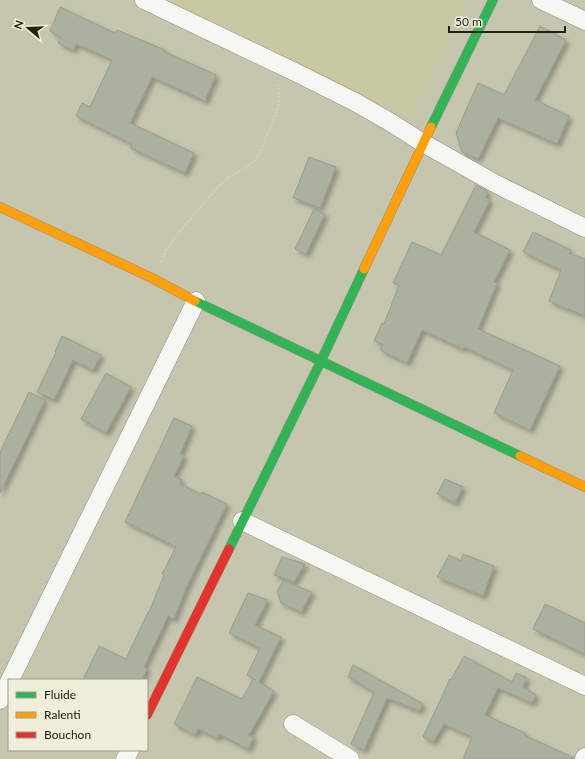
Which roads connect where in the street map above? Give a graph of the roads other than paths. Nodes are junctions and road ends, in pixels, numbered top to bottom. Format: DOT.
graph roads {
  1 [pos="144,0"];
  2 [pos="493,0"];
  3 [pos="541,0"];
  4 [pos="585,21"];
  5 [pos="422,143"];
  6 [pos="0,207"];
  7 [pos="585,228"];
  8 [pos="196,301"];
  9 [pos="321,361"];
  10 [pos="585,487"];
  11 [pos="242,521"];
  12 [pos="10,679"];
  13 [pos="8,683"];
  14 [pos="585,686"];
  15 [pos="0,700"];
  16 [pos="148,713"];
  17 [pos="293,724"];
  18 [pos="350,759"];
  1 -- 5 [label="street"];
  2 -- 5 [label="street"];
  3 -- 4 [label="street"];
  5 -- 7 [label="street"];
  5 -- 9 [label="street"];
  6 -- 8 [label="street"];
  8 -- 9 [label="street"];
  8 -- 12 [label="street"];
  9 -- 10 [label="street"];
  9 -- 11 [label="street"];
  11 -- 14 [label="street"];
  11 -- 16 [label="street"];
  13 -- 15 [label="street"];
  17 -- 18 [label="street"];
}
